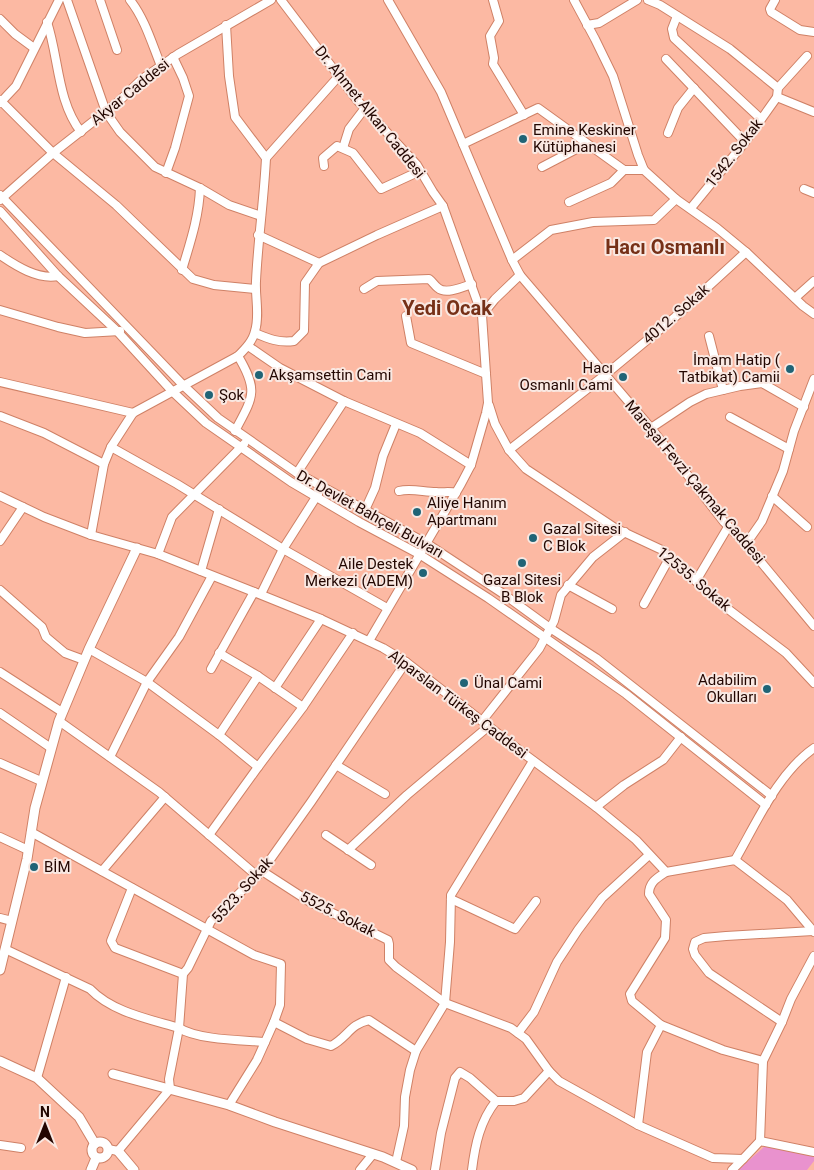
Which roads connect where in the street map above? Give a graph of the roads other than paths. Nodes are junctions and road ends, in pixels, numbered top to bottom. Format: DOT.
graph roads {
  1 [pos="59,0"];
  2 [pos="67,0"];
  3 [pos="100,0"];
  4 [pos="130,0"];
  5 [pos="271,0"];
  6 [pos="281,0"];
  7 [pos="388,0"];
  8 [pos="493,0"];
  9 [pos="574,0"];
  10 [pos="637,0"];
  11 [pos="648,0"];
  12 [pos="775,0"];
  13 [pos="677,16"];
  14 [pos="0,20"];
  15 [pos="47,22"];
  16 [pos="226,25"];
  17 [pos="587,25"];
  18 [pos="814,32"];
  19 [pos="34,48"];
  20 [pos="117,50"];
  21 [pos="807,56"];
  22 [pos="173,57"];
  23 [pos="666,59"];
  24 [pos="161,66"];
  25 [pos="338,77"];
  26 [pos="694,88"];
  27 [pos="778,88"];
  28 [pos="777,97"];
  29 [pos="0,101"];
  30 [pos="365,108"];
  31 [pos="106,112"];
  32 [pos="814,112"];
  33 [pos="524,115"];
  34 [pos="761,120"];
  35 [pos="81,132"];
  36 [pos="668,133"];
  37 [pos="745,142"];
  38 [pos="463,144"];
  39 [pos="586,144"];
  40 [pos="343,148"];
  41 [pos="53,153"];
  42 [pos="266,158"];
  43 [pos="324,166"];
  44 [pos="542,166"];
  45 [pos="420,170"];
  46 [pos="624,170"];
  47 [pos="644,170"];
  48 [pos="166,173"];
  49 [pos="200,188"];
  50 [pos="804,189"];
  51 [pos="814,193"];
  52 [pos="1,198"];
  53 [pos="676,199"];
  54 [pos="569,202"];
  55 [pos="443,206"];
  56 [pos="691,208"];
  57 [pos="0,210"];
  58 [pos="260,216"];
  59 [pos="258,235"];
  60 [pos="746,252"];
  61 [pos="0,255"];
  62 [pos="512,260"];
  63 [pos="319,263"];
  64 [pos="182,270"];
  65 [pos="520,275"];
  66 [pos="58,276"];
  67 [pos="814,282"];
  68 [pos="472,284"];
  69 [pos="255,289"];
  70 [pos="364,289"];
  71 [pos="795,298"];
  72 [pos="0,310"];
  73 [pos="814,314"];
  74 [pos="482,315"];
  75 [pos="406,316"];
  76 [pos="130,329"];
  77 [pos="117,331"];
  78 [pos="255,333"];
  79 [pos="709,336"];
  80 [pos="248,346"];
  81 [pos="238,356"];
  82 [pos="486,374"];
  83 [pos="605,375"];
  84 [pos="814,379"];
  85 [pos="0,382"];
  86 [pos="183,385"];
  87 [pos="723,390"];
  88 [pos="172,391"];
  89 [pos="344,401"];
  90 [pos="488,403"];
  91 [pos="804,408"];
  92 [pos="133,414"];
  93 [pos="0,416"];
  94 [pos="730,417"];
  95 [pos="396,424"];
  96 [pos="651,428"];
  97 [pos="235,431"];
  98 [pos="248,440"];
  99 [pos="111,447"];
  100 [pos="242,447"];
  101 [pos="788,449"];
  102 [pos="509,450"];
  103 [pos="104,464"];
  104 [pos="471,465"];
  105 [pos="297,473"];
  106 [pos="321,488"];
  107 [pos="399,491"];
  108 [pos="456,493"];
  109 [pos="195,495"];
  110 [pos="0,496"];
  111 [pos="772,496"];
  112 [pos="316,497"];
  113 [pos="23,507"];
  114 [pos="219,509"];
  115 [pos="365,510"];
  116 [pos="728,527"];
  117 [pos="808,527"];
  118 [pos="625,532"];
  119 [pos="91,535"];
  120 [pos="0,541"];
  121 [pos="426,543"];
  122 [pos="746,544"];
  123 [pos="137,548"];
  124 [pos="283,549"];
  125 [pos="158,554"];
  126 [pos="419,554"];
  127 [pos="670,557"];
  128 [pos="201,571"];
  129 [pos="212,576"];
  130 [pos="696,581"];
  131 [pos="568,585"];
  132 [pos="0,590"];
  133 [pos="258,593"];
  134 [pos="644,604"];
  135 [pos="387,608"];
  136 [pos="612,609"];
  137 [pos="321,619"];
  138 [pos="814,626"];
  139 [pos="550,628"];
  140 [pos="353,633"];
  141 [pos="545,637"];
  142 [pos="369,641"];
  143 [pos="89,649"];
  144 [pos="219,653"];
  145 [pos="84,660"];
  146 [pos="406,662"];
  147 [pos="211,669"];
  148 [pos="0,672"];
  149 [pos="258,676"];
  150 [pos="147,682"];
  151 [pos="814,683"];
  152 [pos="275,688"];
  153 [pos="303,708"];
  154 [pos="0,713"];
  155 [pos="61,716"];
  156 [pos="485,724"];
  157 [pos="219,735"];
  158 [pos="681,737"];
  159 [pos="51,748"];
  160 [pos="814,748"];
  161 [pos="110,757"];
  162 [pos="533,761"];
  163 [pos="0,763"];
  164 [pos="336,765"];
  165 [pos="258,767"];
  166 [pos="42,782"];
  167 [pos="385,794"];
  168 [pos="772,796"];
  169 [pos="165,797"];
  170 [pos="766,805"];
  171 [pos="596,807"];
  172 [pos="31,832"];
  173 [pos="209,835"];
  174 [pos="326,835"];
  175 [pos="0,837"];
  176 [pos="28,850"];
  177 [pos="348,850"];
  178 [pos="649,855"];
  179 [pos="736,860"];
  180 [pos="371,866"];
  181 [pos="102,871"];
  182 [pos="666,872"];
  183 [pos="260,873"];
  184 [pos="132,888"];
  185 [pos="451,899"];
  186 [pos="536,901"];
  187 [pos="0,918"];
  188 [pos="12,921"];
  189 [pos="207,930"];
  190 [pos="813,931"];
  191 [pos="5,949"];
  192 [pos="814,956"];
  193 [pos="0,970"];
  194 [pos="183,974"];
  195 [pos="66,977"];
  196 [pos="445,1003"];
  197 [pos="274,1022"];
  198 [pos="782,1022"];
  199 [pos="661,1025"];
  200 [pos="179,1028"];
  201 [pos="518,1033"];
  202 [pos="265,1042"];
  203 [pos="416,1051"];
  204 [pos="0,1061"];
  205 [pos="763,1061"];
  206 [pos="549,1071"];
  207 [pos="113,1074"];
  208 [pos="37,1078"];
  209 [pos="170,1088"];
  210 [pos="496,1101"];
  211 [pos="229,1105"];
  212 [pos="638,1125"];
  213 [pos="760,1141"];
  214 [pos="95,1144"];
  215 [pos="0,1146"];
  216 [pos="22,1148"];
  217 [pos="113,1150"];
  218 [pos="814,1152"];
  219 [pos="373,1154"];
  220 [pos="96,1158"];
  221 [pos="743,1159"];
  222 [pos="396,1162"];
  223 [pos="91,1170"];
  224 [pos="134,1170"];
  225 [pos="360,1170"];
  226 [pos="412,1170"];
  227 [pos="435,1170"];
  228 [pos="472,1170"];
  229 [pos="732,1170"];
  1 -- 15 [label="street"];
  2 -- 31 [label="street"];
  3 -- 20 [label="street"];
  4 -- 24 [label="street"];
  5 -- 16 [label="street, Akyar Caddesi"];
  6 -- 25 [label="street, Dr. Ahmet Alkan Caddesi"];
  7 -- 38 [label="street, Mareşal Fevzi Çakmak Caddesi"];
  8 -- 33 [label="street"];
  9 -- 17 [label="street"];
  10 -- 17 [label="street"];
  11 -- 13 [label="street"];
  12 -- 18 [label="street"];
  13 -- 27 [label="street"];
  13 -- 34 [label="street"];
  14 -- 19 [label="street"];
  15 -- 19 [label="street"];
  15 -- 35 [label="street"];
  16 -- 22 [label="street, Akyar Caddesi"];
  16 -- 42 [label="street"];
  17 -- 47 [label="street"];
  19 -- 29 [label="street"];
  21 -- 27 [label="street"];
  22 -- 24 [label="street, Akyar Caddesi"];
  22 -- 48 [label="street"];
  23 -- 26 [label="street"];
  24 -- 31 [label="street, Akyar Caddesi"];
  25 -- 30 [label="street, Dr. Ahmet Alkan Caddesi"];
  25 -- 42 [label="street"];
  26 -- 36 [label="street"];
  26 -- 37 [label="street"];
  27 -- 28 [label="street"];
  28 -- 32 [label="street"];
  28 -- 34 [label="street, 1542. Sokak"];
  29 -- 41 [label="street"];
  30 -- 40 [label="street"];
  30 -- 45 [label="street, Dr. Ahmet Alkan Caddesi"];
  31 -- 35 [label="street, Akyar Caddesi"];
  31 -- 48 [label="street"];
  33 -- 38 [label="street"];
  33 -- 39 [label="street"];
  34 -- 37 [label="street, 1542. Sokak"];
  35 -- 41 [label="street, Akyar Caddesi"];
  37 -- 56 [label="street, 1542. Sokak"];
  38 -- 62 [label="street, Mareşal Fevzi Çakmak Caddesi"];
  39 -- 44 [label="street"];
  39 -- 46 [label="street"];
  40 -- 43 [label="street"];
  40 -- 45 [label="street"];
  41 -- 52 [label="street, Akyar Caddesi"];
  41 -- 64 [label="street"];
  42 -- 58 [label="street"];
  45 -- 55 [label="street, Dr. Ahmet Alkan Caddesi"];
  46 -- 47 [label="street"];
  46 -- 54 [label="street"];
  47 -- 53 [label="street"];
  48 -- 49 [label="street"];
  49 -- 58 [label="street"];
  49 -- 64 [label="street"];
  50 -- 51 [label="street"];
  52 -- 76 [label="street, Dr. Devlet Bahçeli Bulvarı"];
  53 -- 56 [label="street"];
  53 -- 62 [label="street"];
  55 -- 63 [label="street"];
  55 -- 68 [label="street, Dr. Ahmet Alkan Caddesi"];
  56 -- 60 [label="street"];
  57 -- 66 [label="street, Dr. Devlet Bahçeli Bulvarı"];
  58 -- 59 [label="street"];
  59 -- 63 [label="street"];
  59 -- 69 [label="street"];
  60 -- 71 [label="street"];
  60 -- 83 [label="street, 4012. Sokak"];
  61 -- 66 [label="street"];
  62 -- 65 [label="street, Mareşal Fevzi Çakmak Caddesi"];
  63 -- 78 [label="street"];
  64 -- 69 [label="street"];
  65 -- 74 [label="street"];
  65 -- 83 [label="street, Mareşal Fevzi Çakmak Caddesi"];
  66 -- 77 [label="street, Dr. Devlet Bahçeli Bulvarı"];
  67 -- 71 [label="street"];
  68 -- 70 [label="street"];
  68 -- 74 [label="street, Dr. Ahmet Alkan Caddesi"];
  69 -- 78 [label="street"];
  71 -- 73 [label="street"];
  72 -- 77 [label="street"];
  74 -- 82 [label="street, Dr. Ahmet Alkan Caddesi"];
  75 -- 82 [label="street"];
  76 -- 77 [label="street"];
  76 -- 86 [label="street, Dr. Devlet Bahçeli Bulvarı"];
  77 -- 88 [label="street, Dr. Devlet Bahçeli Bulvarı"];
  78 -- 80 [label="street"];
  79 -- 87 [label="street"];
  80 -- 81 [label="street"];
  80 -- 89 [label="street"];
  81 -- 86 [label="street"];
  81 -- 97 [label="street"];
  82 -- 90 [label="street, Dr. Ahmet Alkan Caddesi"];
  83 -- 96 [label="street, Mareşal Fevzi Çakmak Caddesi"];
  83 -- 102 [label="street, 4012. Sokak"];
  84 -- 91 [label="street"];
  85 -- 92 [label="street"];
  86 -- 88 [label="street"];
  86 -- 97 [label="street, Dr. Devlet Bahçeli Bulvarı"];
  87 -- 91 [label="street"];
  87 -- 96 [label="street"];
  88 -- 92 [label="street"];
  88 -- 100 [label="street, Dr. Devlet Bahçeli Bulvarı"];
  89 -- 95 [label="street"];
  89 -- 105 [label="street"];
  90 -- 102 [label="street, 12535. Sokak"];
  90 -- 104 [label="street"];
  91 -- 101 [label="street"];
  92 -- 99 [label="street"];
  93 -- 103 [label="street"];
  94 -- 101 [label="street"];
  95 -- 104 [label="street"];
  95 -- 115 [label="street"];
  96 -- 116 [label="street, Mareşal Fevzi Çakmak Caddesi"];
  97 -- 98 [label="street, Dr. Devlet Bahçeli Bulvarı"];
  98 -- 100 [label="street"];
  98 -- 105 [label="street, Dr. Devlet Bahçeli Bulvarı"];
  99 -- 103 [label="street"];
  99 -- 109 [label="street"];
  100 -- 109 [label="street"];
  100 -- 112 [label="street, Dr. Devlet Bahçeli Bulvarı"];
  101 -- 111 [label="street"];
  102 -- 118 [label="street, 12535. Sokak"];
  103 -- 119 [label="street"];
  104 -- 108 [label="street"];
  105 -- 106 [label="street, Dr. Devlet Bahçeli Bulvarı"];
  106 -- 112 [label="street"];
  106 -- 115 [label="street, Dr. Devlet Bahçeli Bulvarı"];
  107 -- 108 [label="street"];
  108 -- 121 [label="street"];
  109 -- 114 [label="street"];
  109 -- 125 [label="street"];
  110 -- 113 [label="street, Alparslan Türkeş Caddesi"];
  111 -- 117 [label="street"];
  111 -- 122 [label="street"];
  112 -- 124 [label="street"];
  112 -- 126 [label="street, Dr. Devlet Bahçeli Bulvarı"];
  113 -- 119 [label="street, Alparslan Türkeş Caddesi"];
  113 -- 120 [label="street"];
  114 -- 124 [label="street"];
  114 -- 128 [label="street"];
  115 -- 121 [label="street, Dr. Devlet Bahçeli Bulvarı"];
  116 -- 122 [label="street, Mareşal Fevzi Çakmak Caddesi"];
  116 -- 130 [label="street"];
  118 -- 127 [label="street, 12535. Sokak"];
  118 -- 131 [label="street"];
  119 -- 123 [label="street, Alparslan Türkeş Caddesi"];
  121 -- 126 [label="street"];
  121 -- 139 [label="street, Dr. Devlet Bahçeli Bulvarı"];
  122 -- 138 [label="street, Mareşal Fevzi Çakmak Caddesi"];
  123 -- 125 [label="street, Alparslan Türkeş Caddesi"];
  123 -- 143 [label="street"];
  124 -- 133 [label="street"];
  124 -- 135 [label="street"];
  125 -- 128 [label="street, Alparslan Türkeş Caddesi"];
  126 -- 135 [label="street"];
  126 -- 141 [label="street, Dr. Devlet Bahçeli Bulvarı"];
  127 -- 130 [label="street, 12535. Sokak"];
  127 -- 134 [label="street"];
  128 -- 129 [label="street, Alparslan Türkeş Caddesi"];
  129 -- 133 [label="street, Alparslan Türkeş Caddesi"];
  129 -- 150 [label="street"];
  130 -- 151 [label="street, 12535. Sokak"];
  131 -- 136 [label="street"];
  131 -- 139 [label="street"];
  132 -- 145 [label="street"];
  133 -- 137 [label="street, Alparslan Türkeş Caddesi"];
  133 -- 144 [label="street"];
  135 -- 142 [label="street"];
  137 -- 140 [label="street, Alparslan Türkeş Caddesi"];
  137 -- 152 [label="street"];
  139 -- 141 [label="street"];
  139 -- 168 [label="street, Dr. Devlet Bahçeli Bulvarı"];
  140 -- 142 [label="street, Alparslan Türkeş Caddesi"];
  140 -- 153 [label="street"];
  141 -- 156 [label="street"];
  141 -- 158 [label="street, Dr. Devlet Bahçeli Bulvarı"];
  142 -- 146 [label="street, Alparslan Türkeş Caddesi"];
  143 -- 145 [label="street"];
  143 -- 150 [label="street"];
  144 -- 147 [label="street"];
  144 -- 149 [label="street"];
  145 -- 155 [label="street"];
  146 -- 156 [label="street, Alparslan Türkeş Caddesi"];
  146 -- 164 [label="street, 5523. Sokak"];
  148 -- 155 [label="street"];
  149 -- 152 [label="street"];
  149 -- 157 [label="street"];
  150 -- 157 [label="street"];
  150 -- 161 [label="street"];
  152 -- 153 [label="street"];
  153 -- 165 [label="street"];
  154 -- 159 [label="street"];
  155 -- 159 [label="street"];
  155 -- 161 [label="street"];
  156 -- 162 [label="street, Alparslan Türkeş Caddesi"];
  156 -- 177 [label="street"];
  157 -- 165 [label="street"];
  158 -- 170 [label="street, Dr. Devlet Bahçeli Bulvarı"];
  158 -- 171 [label="street"];
  159 -- 166 [label="street"];
  160 -- 168 [label="street"];
  161 -- 169 [label="street"];
  162 -- 171 [label="street, Alparslan Türkeş Caddesi"];
  162 -- 185 [label="street"];
  163 -- 166 [label="street"];
  164 -- 167 [label="street"];
  164 -- 183 [label="street, 5523. Sokak"];
  165 -- 173 [label="street"];
  166 -- 172 [label="street"];
  168 -- 170 [label="street"];
  169 -- 173 [label="street"];
  169 -- 181 [label="street"];
  170 -- 179 [label="street"];
  171 -- 178 [label="street, Alparslan Türkeş Caddesi"];
  172 -- 176 [label="street"];
  172 -- 181 [label="street"];
  173 -- 183 [label="street"];
  174 -- 177 [label="street"];
  175 -- 176 [label="street"];
  176 -- 188 [label="street"];
  177 -- 180 [label="street"];
  178 -- 182 [label="street, Alparslan Türkeş Caddesi"];
  178 -- 201 [label="street"];
  179 -- 182 [label="street"];
  179 -- 190 [label="street"];
  181 -- 184 [label="street"];
  182 -- 199 [label="street"];
  183 -- 189 [label="street, 5523. Sokak"];
  183 -- 196 [label="street, 5525. Sokak"];
  184 -- 189 [label="street"];
  184 -- 194 [label="street"];
  185 -- 186 [label="street"];
  185 -- 196 [label="street"];
  187 -- 188 [label="street"];
  188 -- 191 [label="street"];
  189 -- 194 [label="street, 5523. Sokak"];
  189 -- 197 [label="street"];
  190 -- 198 [label="street"];
  191 -- 193 [label="street"];
  191 -- 195 [label="street"];
  192 -- 198 [label="street"];
  194 -- 200 [label="street, 5523. Sokak"];
  195 -- 200 [label="street"];
  195 -- 208 [label="street"];
  196 -- 201 [label="street"];
  196 -- 203 [label="street"];
  197 -- 202 [label="street"];
  197 -- 203 [label="street"];
  198 -- 205 [label="street"];
  199 -- 205 [label="street"];
  199 -- 212 [label="street"];
  200 -- 202 [label="street"];
  200 -- 209 [label="street, 5523. Sokak"];
  201 -- 206 [label="street"];
  202 -- 211 [label="street"];
  203 -- 222 [label="street"];
  204 -- 208 [label="street"];
  205 -- 213 [label="street"];
  206 -- 210 [label="street"];
  206 -- 212 [label="street"];
  207 -- 209 [label="street"];
  208 -- 214 [label="street"];
  209 -- 211 [label="street"];
  209 -- 217 [label="street"];
  210 -- 227 [label="street"];
  210 -- 228 [label="street"];
  211 -- 219 [label="street"];
  212 -- 221 [label="street"];
  213 -- 218 [label="street"];
  213 -- 221 [label="street"];
  214 -- 217 [label="street"];
  214 -- 220 [label="street"];
  215 -- 216 [label="street"];
  217 -- 220 [label="street"];
  217 -- 224 [label="street"];
  219 -- 222 [label="street"];
  219 -- 225 [label="street"];
  220 -- 223 [label="street"];
  221 -- 229 [label="street"];
  222 -- 226 [label="street"];
}
